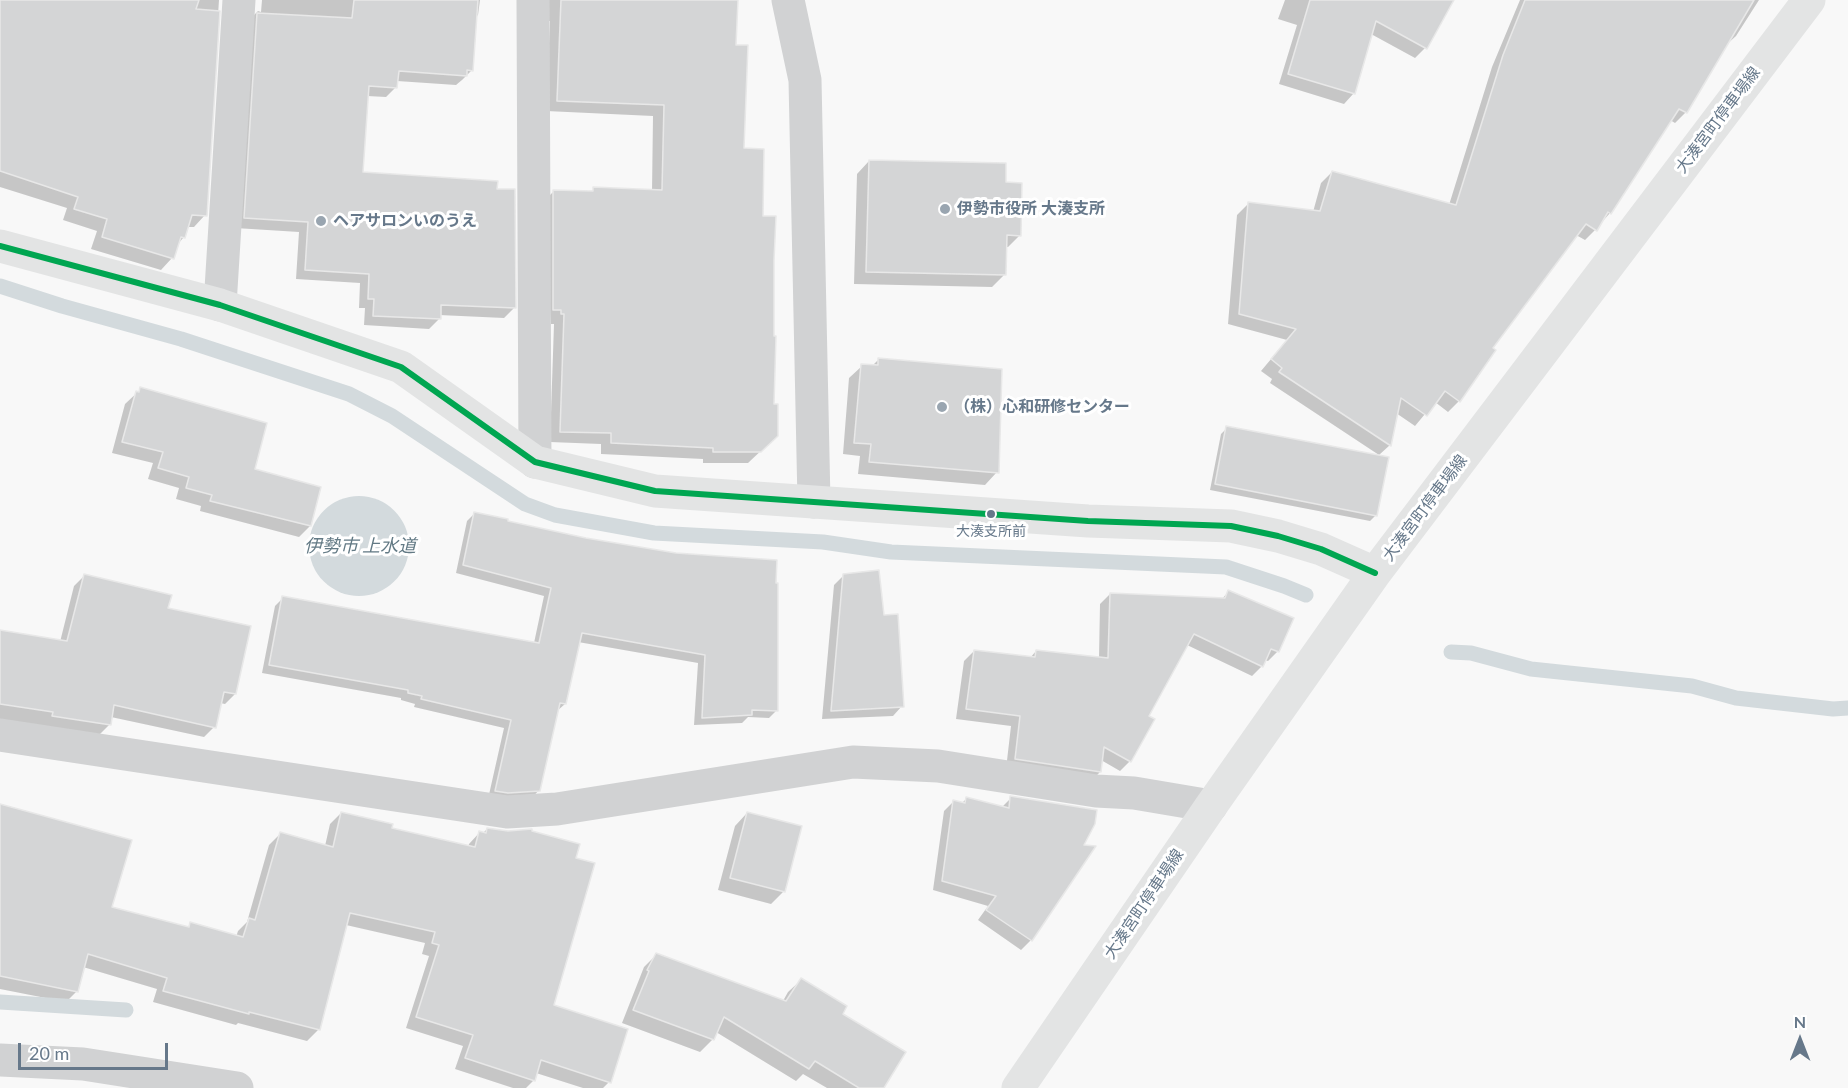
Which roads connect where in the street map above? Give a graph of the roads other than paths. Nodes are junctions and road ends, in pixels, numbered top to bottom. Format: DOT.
graph roads {
  1 [pos="239,0"];
  2 [pos="533,0"];
  3 [pos="789,0"];
  4 [pos="1809,0"];
  5 [pos="0,246"];
  6 [pos="220,304"];
  7 [pos="535,462"];
  8 [pos="814,502"];
  9 [pos="1375,573"];
  10 [pos="0,735"];
  11 [pos="1211,806"];
  12 [pos="0,1060"];
  13 [pos="237,1088"];
  14 [pos="1018,1088"];
  1 -- 6 [label="street"];
  2 -- 7 [label="street"];
  3 -- 8 [label="street"];
  4 -- 9 [label="street, 大湊宮町停車場線"];
  5 -- 6 [label="street"];
  6 -- 7 [label="street"];
  7 -- 8 [label="street"];
  8 -- 9 [label="street"];
  9 -- 11 [label="street, 大湊宮町停車場線"];
  10 -- 11 [label="street"];
  11 -- 14 [label="street, 大湊宮町停車場線"];
  12 -- 13 [label="street"];
}
